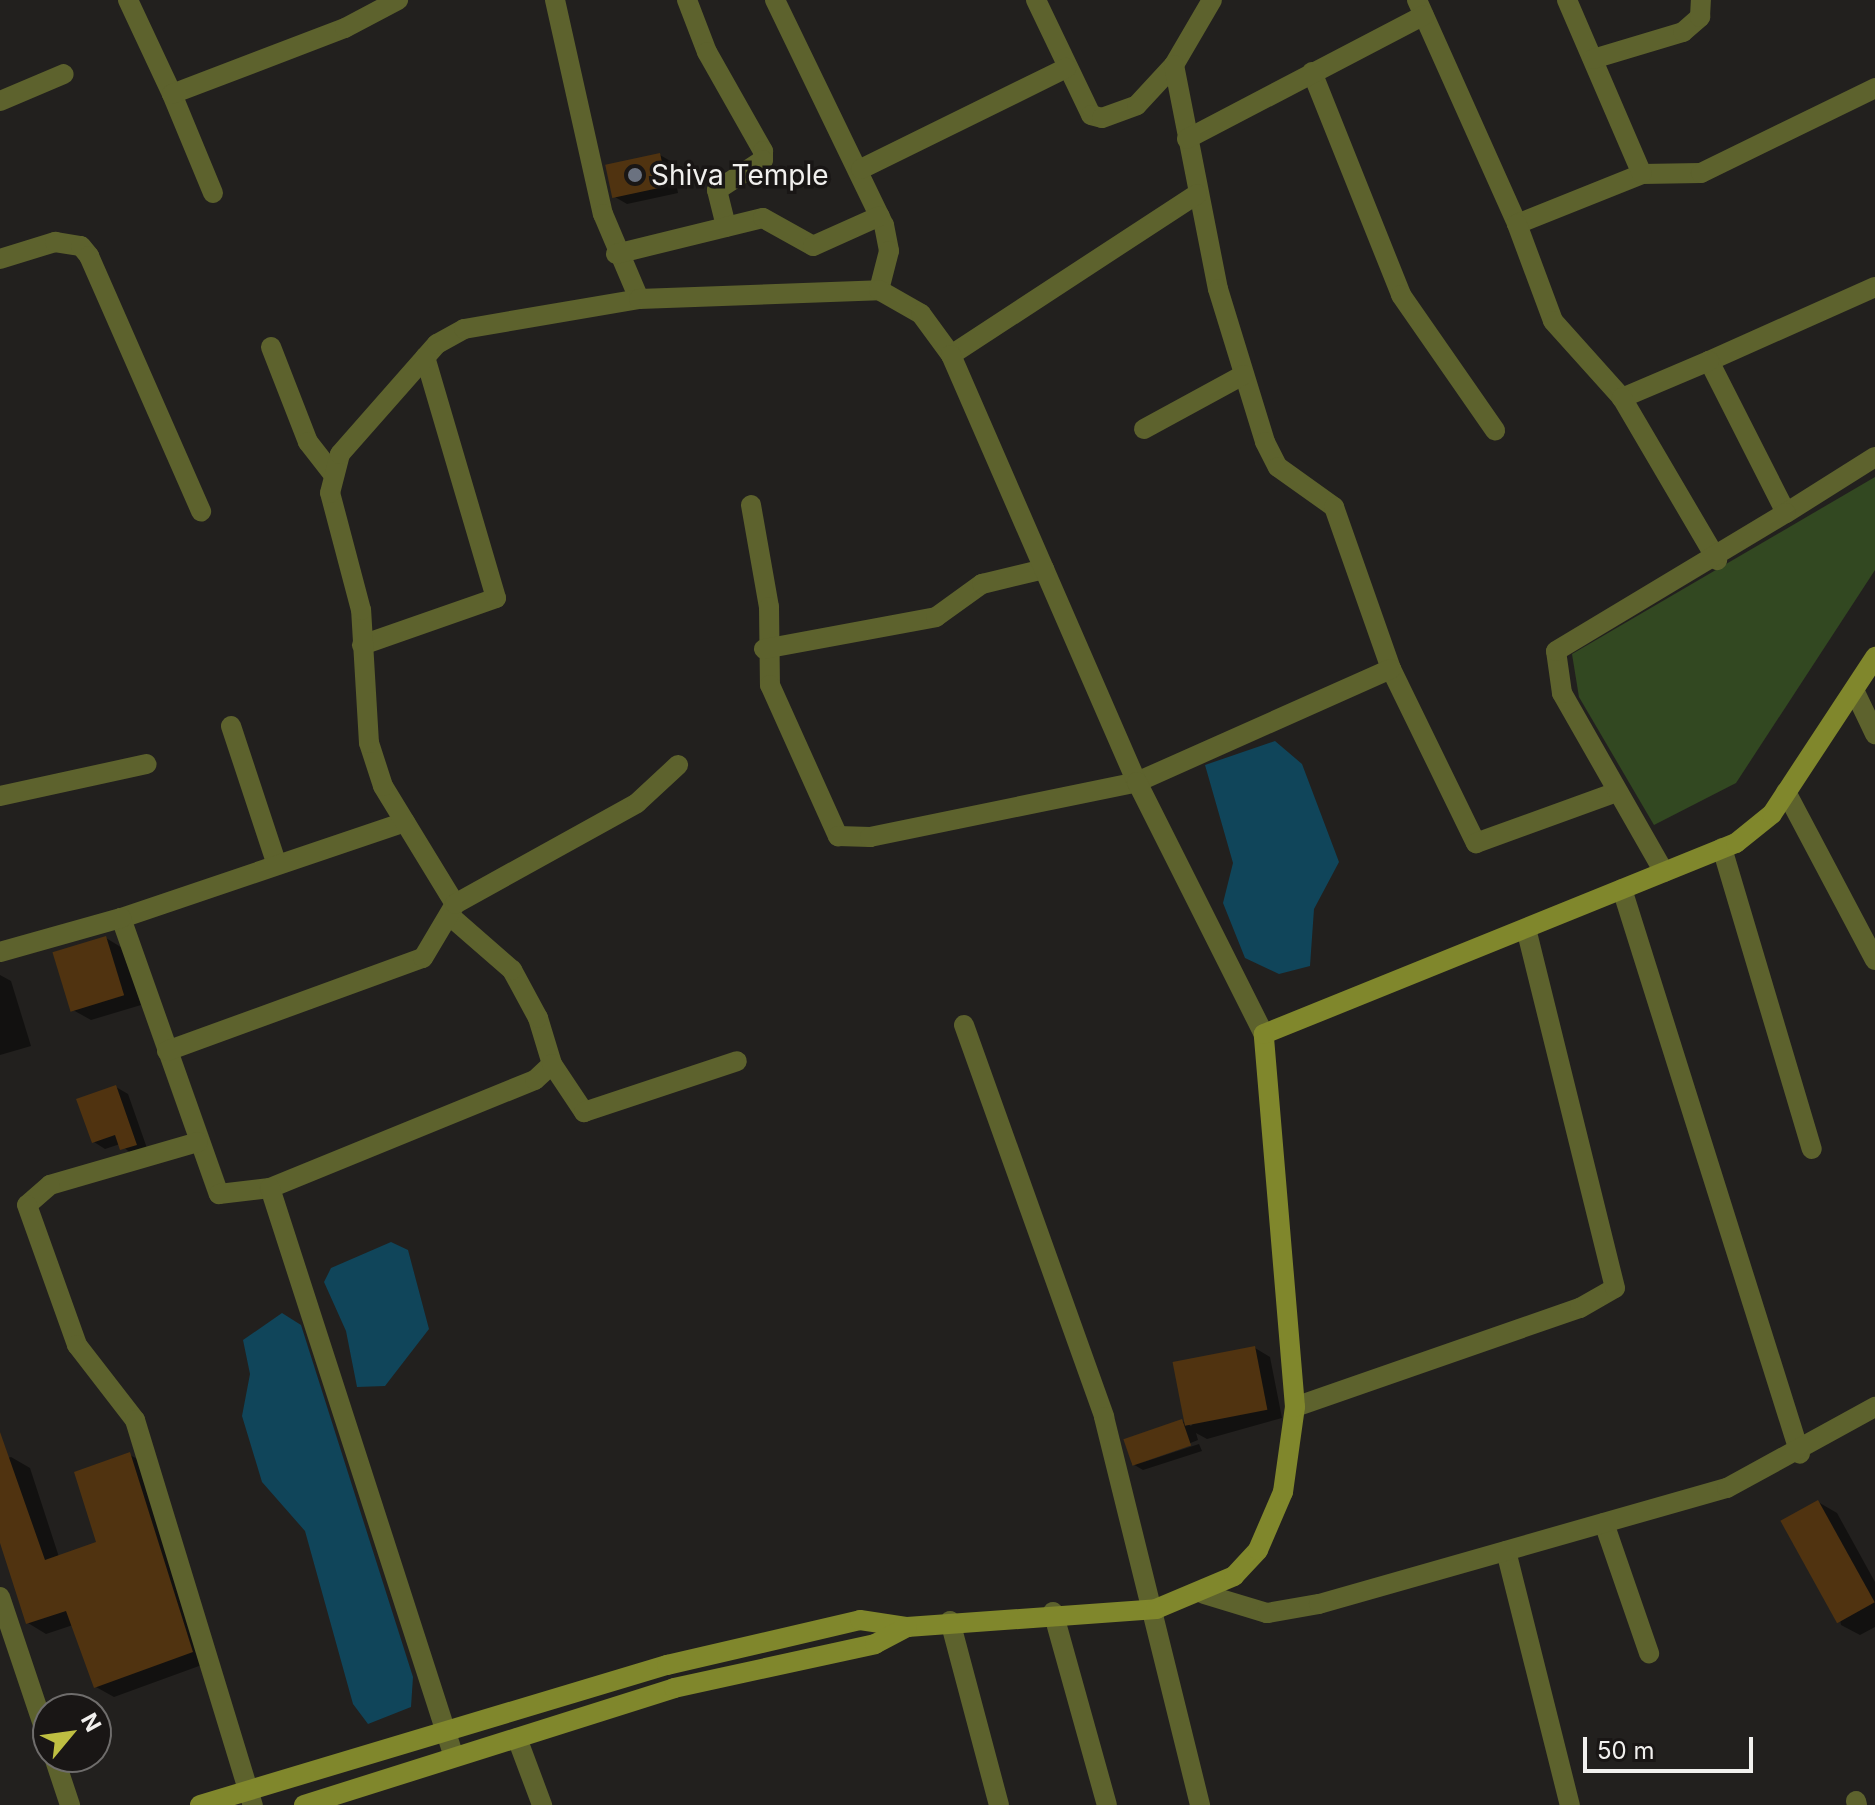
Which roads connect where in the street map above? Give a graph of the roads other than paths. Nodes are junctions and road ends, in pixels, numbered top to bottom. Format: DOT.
graph roads {
  1 [pos="128,0"];
  2 [pos="398,0"];
  3 [pos="555,0"];
  4 [pos="687,0"];
  5 [pos="775,0"];
  6 [pos="1036,0"];
  7 [pos="1212,0"];
  8 [pos="1567,0"];
  9 [pos="1701,0"];
  10 [pos="1421,7"];
  11 [pos="1593,59"];
  12 [pos="1174,65"];
  13 [pos="1066,68"];
  14 [pos="1312,72"];
  15 [pos="64,74"];
  16 [pos="1875,88"];
  17 [pos="172,94"];
  18 [pos="0,101"];
  19 [pos="1187,139"];
  20 [pos="861,169"];
  21 [pos="1642,174"];
  22 [pos="213,193"];
  23 [pos="1197,194"];
  24 [pos="880,216"];
  25 [pos="1517,224"];
  26 [pos="726,227"];
  27 [pos="616,254"];
  28 [pos="0,259"];
  29 [pos="1875,287"];
  30 [pos="879,290"];
  31 [pos="639,299"];
  32 [pos="271,347"];
  33 [pos="951,355"];
  34 [pos="425,357"];
  35 [pos="1709,361"];
  36 [pos="1243,375"];
  37 [pos="1622,398"];
  38 [pos="1144,429"];
  39 [pos="1495,430"];
  40 [pos="1875,457"];
  41 [pos="332,473"];
  42 [pos="751,505"];
  43 [pos="201,511"];
  44 [pos="1786,513"];
  45 [pos="1717,560"];
  46 [pos="1044,569"];
  47 [pos="362,645"];
  48 [pos="764,649"];
  49 [pos="1875,657"];
  50 [pos="1391,669"];
  51 [pos="1854,690"];
  52 [pos="231,726"];
  53 [pos="1875,734"];
  54 [pos="147,764"];
  55 [pos="678,765"];
  56 [pos="1137,782"];
  57 [pos="1617,792"];
  58 [pos="1786,792"];
  59 [pos="0,796"];
  60 [pos="405,822"];
  61 [pos="1722,848"];
  62 [pos="277,865"];
  63 [pos="1664,872"];
  64 [pos="1622,889"];
  65 [pos="452,910"];
  66 [pos="121,918"];
  67 [pos="1526,929"];
  68 [pos="1,945"];
  69 [pos="1875,960"];
  70 [pos="964,1025"];
  71 [pos="1264,1034"];
  72 [pos="167,1051"];
  73 [pos="737,1061"];
  74 [pos="552,1064"];
  75 [pos="198,1142"];
  76 [pos="1812,1149"];
  77 [pos="270,1188"];
  78 [pos="1295,1407"];
  79 [pos="1875,1407"];
  80 [pos="1800,1454"];
  81 [pos="1604,1523"];
  82 [pos="1506,1551"];
  83 [pos="1204,1594"];
  84 [pos="0,1597"];
  85 [pos="1156,1609"];
  86 [pos="1053,1612"];
  87 [pos="950,1621"];
  88 [pos="907,1627"];
  89 [pos="1649,1653"];
  90 [pos="32,1693"];
  91 [pos="446,1731"];
  92 [pos="517,1738"];
  93 [pos="454,1757"];
  94 [pos="59,1773"];
  95 [pos="250,1797"];
  96 [pos="309,1804"];
  97 [pos="70,1805"];
  98 [pos="200,1805"];
  99 [pos="542,1805"];
  100 [pos="999,1805"];
  101 [pos="1107,1805"];
  102 [pos="1200,1805"];
  103 [pos="1570,1805"];
  1 -- 17 [label="street"];
  2 -- 17 [label="street"];
  3 -- 27 [label="street"];
  4 -- 26 [label="street"];
  5 -- 20 [label="street"];
  6 -- 13 [label="street"];
  7 -- 12 [label="street"];
  8 -- 11 [label="street"];
  9 -- 11 [label="street"];
  10 -- 14 [label="street"];
  10 -- 25 [label="street"];
  11 -- 21 [label="street"];
  12 -- 13 [label="street"];
  12 -- 19 [label="street"];
  13 -- 20 [label="street"];
  14 -- 19 [label="street"];
  14 -- 39 [label="street"];
  15 -- 18 [label="street"];
  16 -- 21 [label="street"];
  17 -- 22 [label="street"];
  19 -- 23 [label="street"];
  20 -- 24 [label="street"];
  21 -- 25 [label="street"];
  23 -- 33 [label="street"];
  23 -- 36 [label="street"];
  24 -- 26 [label="street"];
  24 -- 30 [label="street"];
  25 -- 37 [label="street"];
  26 -- 27 [label="street"];
  27 -- 31 [label="street"];
  28 -- 43 [label="street"];
  29 -- 35 [label="street"];
  30 -- 31 [label="street"];
  30 -- 33 [label="street"];
  31 -- 34 [label="street"];
  32 -- 41 [label="street"];
  33 -- 46 [label="street"];
  34 -- 41 [label="street"];
  34 -- 47 [label="street"];
  35 -- 37 [label="street"];
  35 -- 44 [label="street"];
  36 -- 38 [label="street"];
  36 -- 50 [label="street"];
  37 -- 45 [label="street"];
  40 -- 44 [label="street"];
  41 -- 47 [label="street"];
  42 -- 48 [label="street"];
  44 -- 45 [label="street"];
  45 -- 57 [label="street"];
  46 -- 48 [label="street"];
  46 -- 56 [label="street"];
  47 -- 60 [label="street"];
  48 -- 56 [label="street"];
  49 -- 51 [label="main road"];
  50 -- 56 [label="street"];
  50 -- 57 [label="street"];
  51 -- 53 [label="street"];
  51 -- 58 [label="main road"];
  52 -- 62 [label="street"];
  54 -- 59 [label="street"];
  55 -- 65 [label="street"];
  56 -- 71 [label="street"];
  57 -- 63 [label="street"];
  58 -- 61 [label="main road"];
  58 -- 69 [label="street"];
  60 -- 62 [label="street"];
  60 -- 65 [label="street"];
  61 -- 63 [label="main road"];
  61 -- 76 [label="street"];
  62 -- 66 [label="street"];
  63 -- 64 [label="main road"];
  64 -- 67 [label="main road"];
  64 -- 80 [label="street"];
  65 -- 72 [label="street"];
  65 -- 74 [label="street"];
  66 -- 68 [label="street"];
  66 -- 72 [label="street"];
  67 -- 71 [label="main road"];
  67 -- 78 [label="street"];
  70 -- 85 [label="street"];
  71 -- 78 [label="main road"];
  72 -- 75 [label="street"];
  73 -- 74 [label="street"];
  74 -- 77 [label="street"];
  75 -- 77 [label="street"];
  75 -- 95 [label="street"];
  77 -- 91 [label="street"];
  78 -- 83 [label="main road"];
  79 -- 80 [label="street"];
  80 -- 81 [label="street"];
  81 -- 82 [label="street"];
  81 -- 89 [label="street"];
  82 -- 83 [label="street"];
  82 -- 103 [label="street"];
  83 -- 85 [label="main road"];
  84 -- 90 [label="street"];
  85 -- 86 [label="main road"];
  85 -- 102 [label="street"];
  86 -- 87 [label="main road"];
  86 -- 101 [label="street"];
  87 -- 88 [label="main road"];
  87 -- 100 [label="street"];
  88 -- 91 [label="main road"];
  88 -- 92 [label="main road"];
  91 -- 93 [label="street"];
  91 -- 95 [label="main road"];
  92 -- 93 [label="main road"];
  92 -- 99 [label="street"];
  93 -- 96 [label="main road"];
  94 -- 97 [label="street"];
  95 -- 98 [label="main road"];
}
